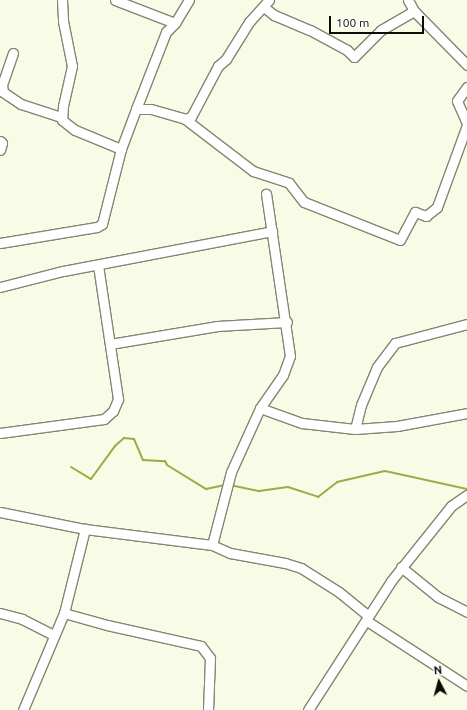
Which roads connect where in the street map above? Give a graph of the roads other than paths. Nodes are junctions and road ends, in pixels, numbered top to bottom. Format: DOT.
graph roads {
  1 [pos="62,0"];
  2 [pos="115,0"];
  3 [pos="189,0"];
  4 [pos="408,0"];
  5 [pos="267,3"];
  6 [pos="414,11"];
  7 [pos="175,23"];
  8 [pos="13,53"];
  9 [pos="467,65"];
  10 [pos="467,87"];
  11 [pos="136,109"];
  12 [pos="61,117"];
  13 [pos="186,119"];
  14 [pos="467,124"];
  15 [pos="0,141"];
  16 [pos="121,149"];
  17 [pos="0,150"];
  18 [pos="266,194"];
  19 [pos="272,231"];
  20 [pos="0,243"];
  21 [pos="98,265"];
  22 [pos="0,287"];
  23 [pos="287,322"];
  24 [pos="467,324"];
  25 [pos="110,344"];
  26 [pos="260,408"];
  27 [pos="467,413"];
  28 [pos="355,429"];
  29 [pos="0,433"];
  30 [pos="467,495"];
  31 [pos="0,512"];
  32 [pos="84,529"];
  33 [pos="212,545"];
  34 [pos="402,567"];
  35 [pos="467,612"];
  36 [pos="0,613"];
  37 [pos="64,613"];
  38 [pos="368,618"];
  39 [pos="54,635"];
  40 [pos="467,686"];
  41 [pos="23,710"];
  42 [pos="208,710"];
  43 [pos="308,710"];
  1 -- 12 [label="street"];
  2 -- 7 [label="street"];
  3 -- 7 [label="street"];
  4 -- 6 [label="street"];
  5 -- 6 [label="street"];
  5 -- 13 [label="street"];
  6 -- 9 [label="street"];
  7 -- 11 [label="street"];
  8 -- 12 [label="street"];
  10 -- 14 [label="street"];
  11 -- 13 [label="street"];
  11 -- 16 [label="street"];
  12 -- 16 [label="street"];
  13 -- 14 [label="street"];
  15 -- 17 [label="street"];
  16 -- 20 [label="street"];
  18 -- 19 [label="street"];
  19 -- 21 [label="street"];
  19 -- 23 [label="street"];
  21 -- 22 [label="street"];
  21 -- 25 [label="street"];
  23 -- 25 [label="street"];
  23 -- 26 [label="street"];
  24 -- 28 [label="street"];
  25 -- 29 [label="street"];
  26 -- 28 [label="street"];
  26 -- 33 [label="street"];
  27 -- 28 [label="street"];
  30 -- 34 [label="street"];
  31 -- 32 [label="street"];
  32 -- 33 [label="street"];
  32 -- 37 [label="street"];
  33 -- 38 [label="street"];
  34 -- 35 [label="street"];
  34 -- 38 [label="street"];
  36 -- 39 [label="street"];
  37 -- 39 [label="street"];
  37 -- 42 [label="street"];
  38 -- 40 [label="street"];
  38 -- 43 [label="street"];
  39 -- 41 [label="street"];
}
